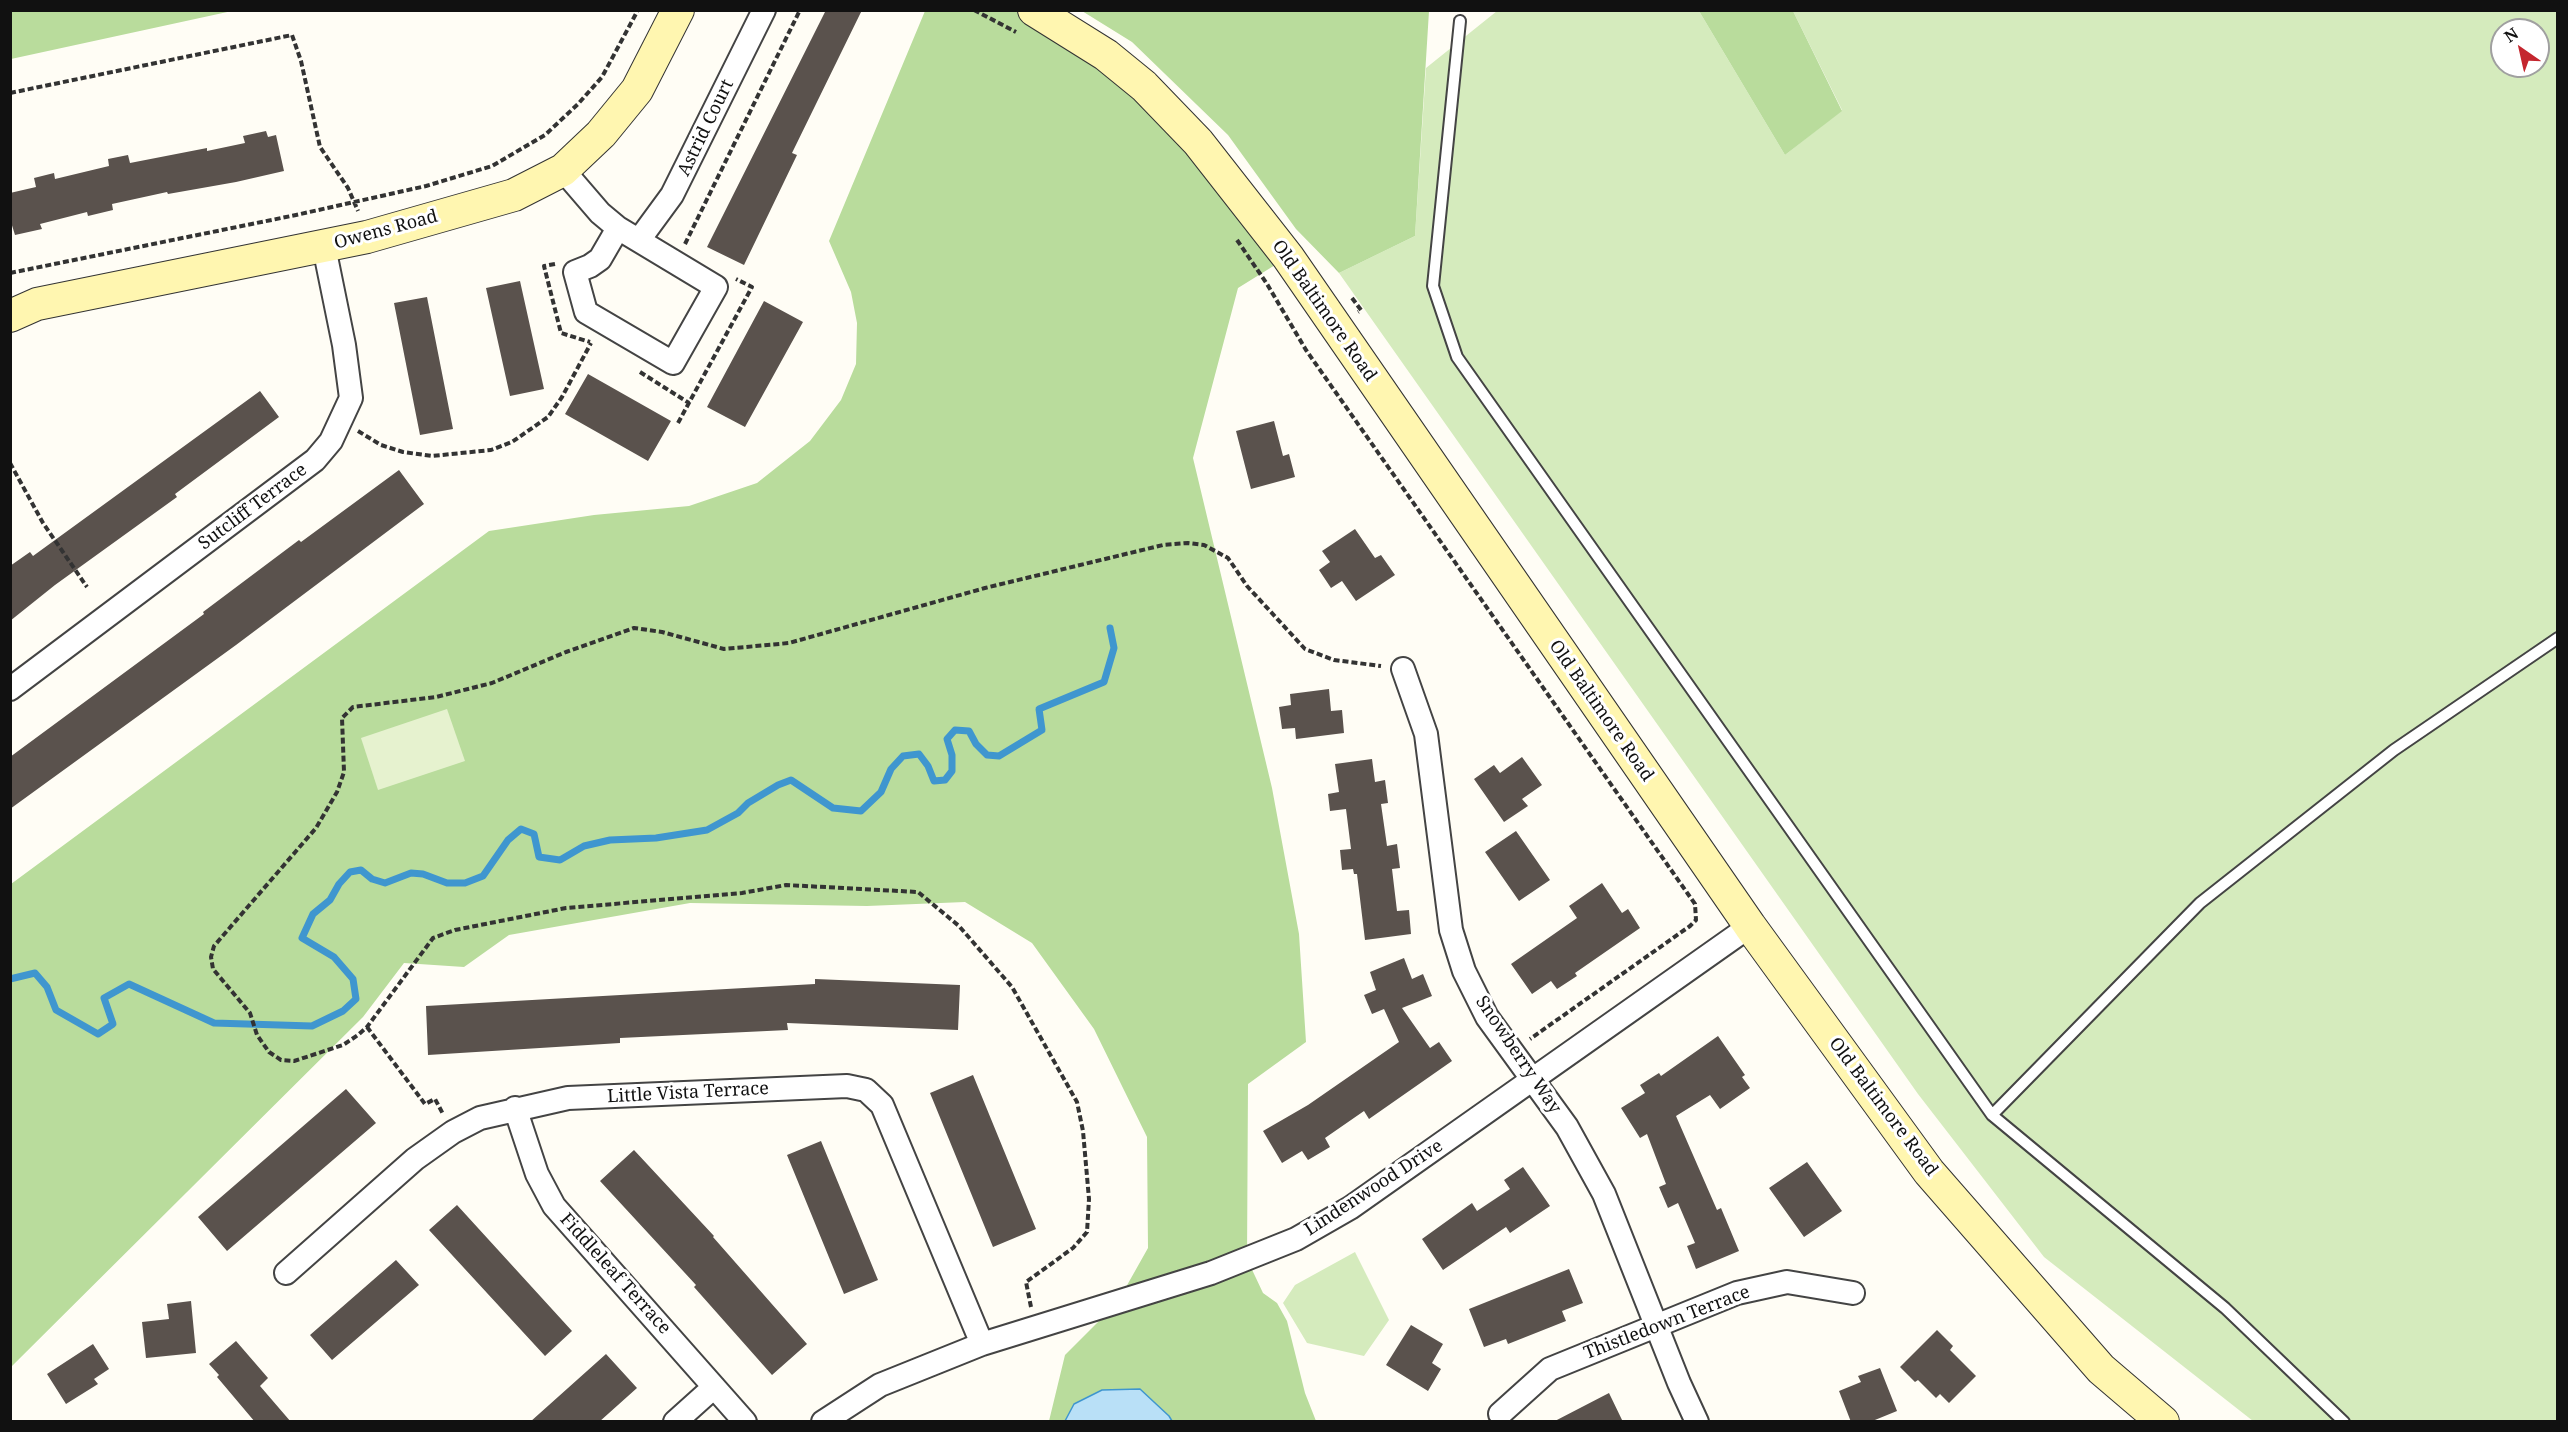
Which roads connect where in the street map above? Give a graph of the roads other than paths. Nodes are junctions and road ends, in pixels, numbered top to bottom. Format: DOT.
graph roads {
  1 [pos="678,10"];
  2 [pos="764,10"];
  3 [pos="1460,21"];
  4 [pos="1027,22"];
  5 [pos="563,170"];
  6 [pos="618,228"];
  7 [pos="639,240"];
  8 [pos="324,247"];
  9 [pos="10,316"];
  10 [pos="2558,638"];
  11 [pos="1403,669"];
  12 [pos="10,689"];
  13 [pos="1750,926"];
  14 [pos="1532,1080"];
  15 [pos="515,1108"];
  16 [pos="1992,1115"];
  17 [pos="286,1273"];
  18 [pos="1853,1293"];
  19 [pos="1656,1326"];
  20 [pos="982,1344"];
  21 [pos="714,1387"];
  22 [pos="1500,1414"];
  23 [pos="675,1422"];
  24 [pos="745,1422"];
  25 [pos="823,1422"];
  26 [pos="1697,1422"];
  27 [pos="2163,1422"];
  28 [pos="2344,1422"];
  1 -- 5 [label="street, Owens Road"];
  2 -- 7 [label="street, Astrid Court"];
  3 -- 16 [label="lane"];
  4 -- 13 [label="street, Old Baltimore Road"];
  5 -- 6 [label="street"];
  5 -- 8 [label="street, Owens Road"];
  6 -- 7 [label="street"];
  6 -- 7 [label="street"];
  8 -- 9 [label="street, Owens Road"];
  8 -- 12 [label="street, Sutcliff Terrace"];
  10 -- 16 [label="lane"];
  11 -- 14 [label="street, Snowberry Way"];
  13 -- 14 [label="street, Lindenwood Drive"];
  13 -- 27 [label="street, Old Baltimore Road"];
  14 -- 19 [label="street, Snowberry Way"];
  14 -- 20 [label="street, Lindenwood Drive"];
  15 -- 17 [label="street, Little Vista Terrace"];
  15 -- 20 [label="street, Little Vista Terrace"];
  15 -- 21 [label="street, Fiddleleaf Terrace"];
  16 -- 28 [label="lane"];
  18 -- 19 [label="street, Thistledown Terrace"];
  19 -- 22 [label="street, Thistledown Terrace"];
  19 -- 26 [label="street, Snowberry Way"];
  20 -- 25 [label="street, Lindenwood Drive"];
  21 -- 23 [label="street"];
  21 -- 24 [label="street, Fiddleleaf Terrace"];
}
